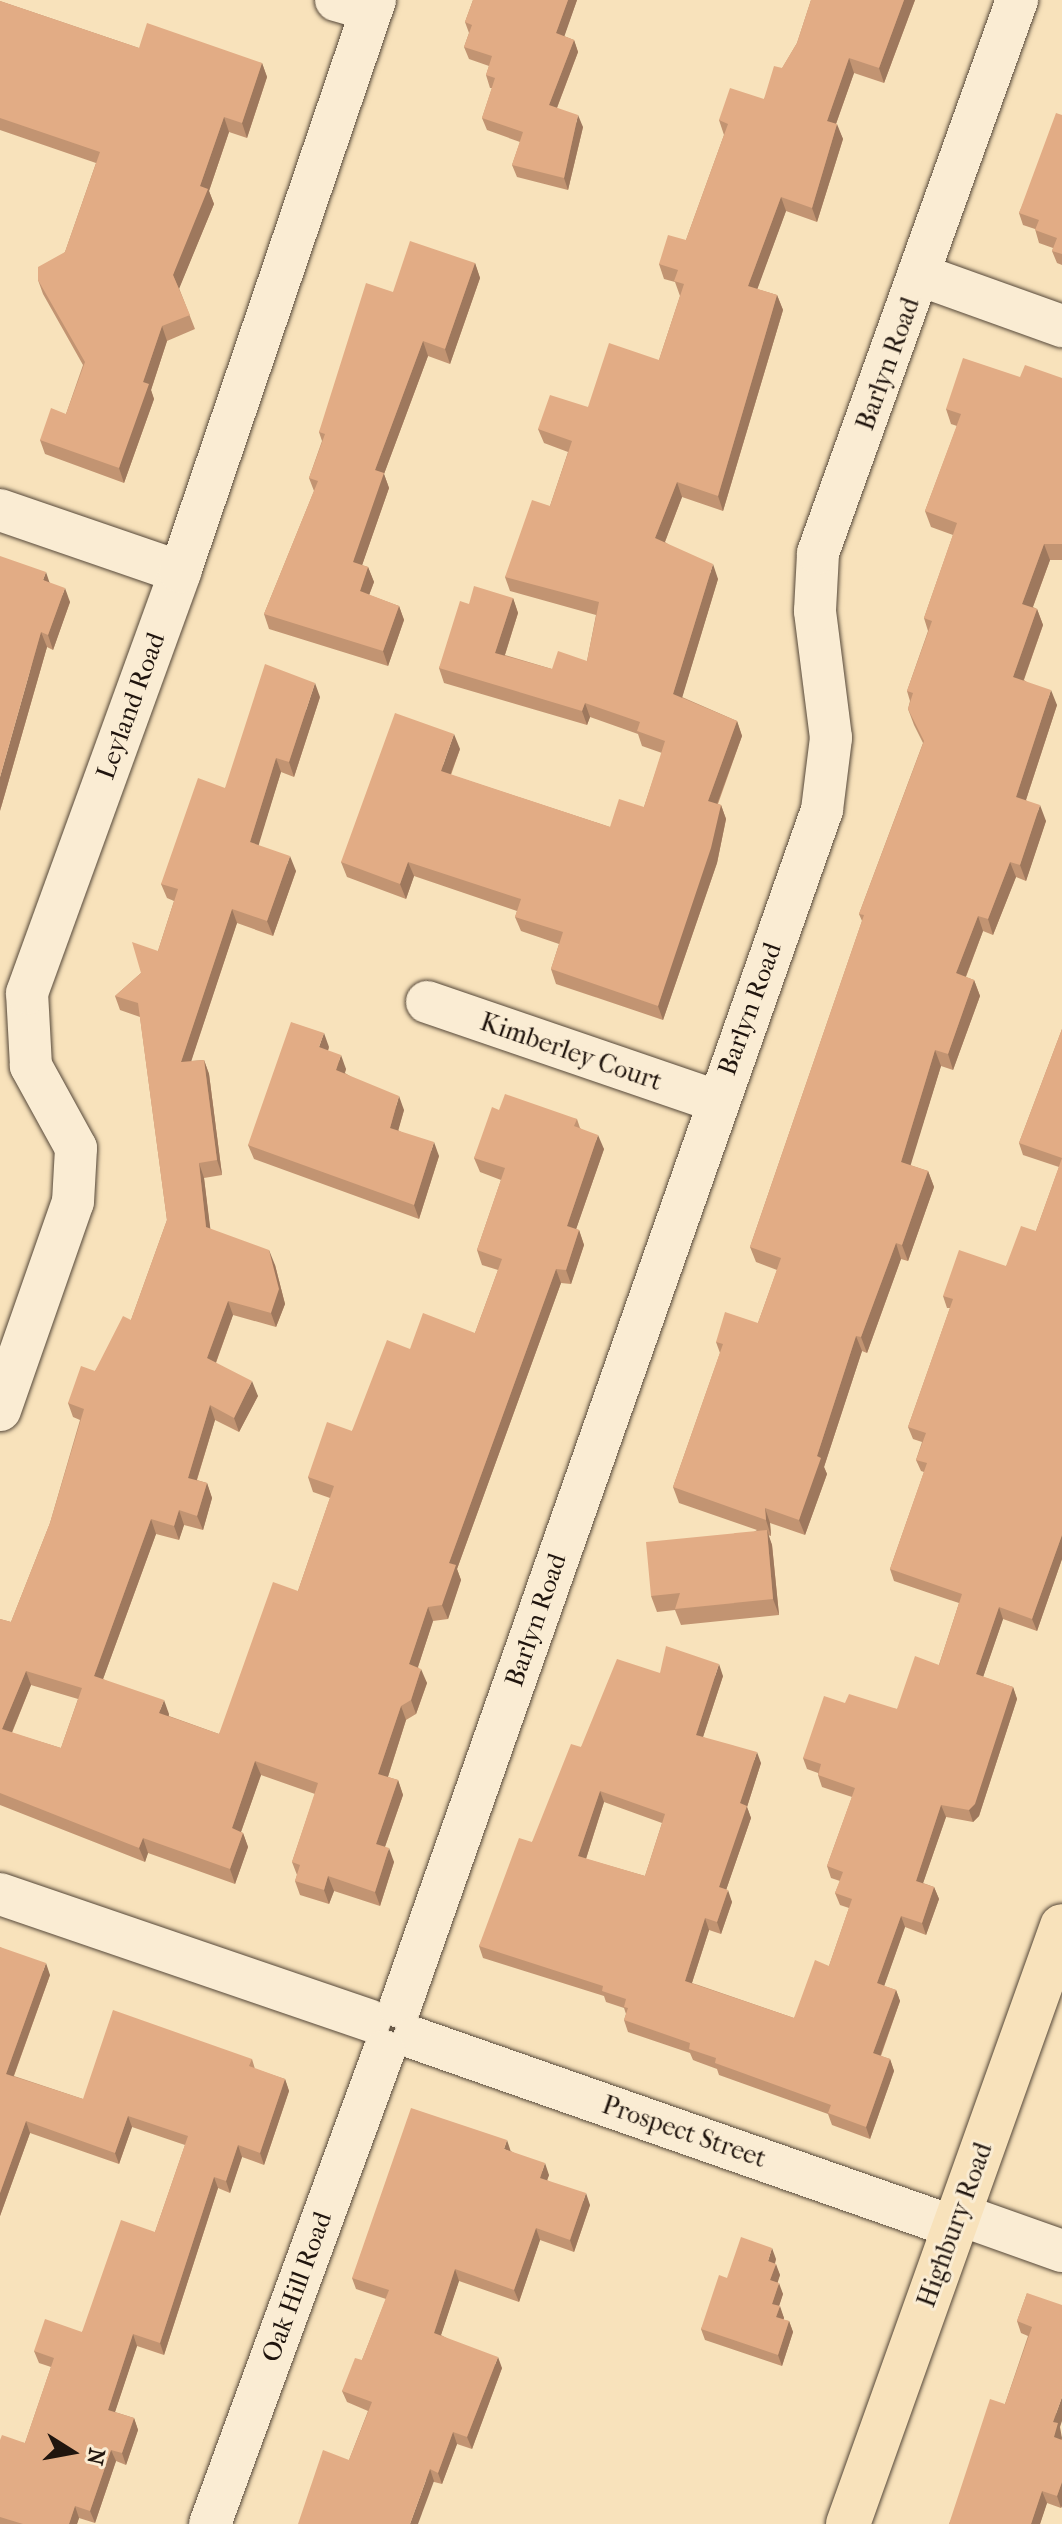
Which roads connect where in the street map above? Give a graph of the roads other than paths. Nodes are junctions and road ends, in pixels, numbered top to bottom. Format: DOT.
graph roads {
  1 [pos="1017,0"];
  2 [pos="361,3"];
  3 [pos="920,275"];
  4 [pos="1062,326"];
  5 [pos="0,510"];
  6 [pos="180,572"];
  7 [pos="427,1002"];
  8 [pos="716,1101"];
  9 [pos="0,1410"];
  10 [pos="0,1894"];
  11 [pos="1062,1926"];
  12 [pos="392,2029"];
  13 [pos="956,2220"];
  14 [pos="1062,2251"];
  15 [pos="210,2524"];
  16 [pos="848,2524"];
  1 -- 3 [label="street, Barlyn Road"];
  2 -- 6 [label="street, Leyland Road"];
  3 -- 4 [label="street"];
  3 -- 8 [label="street, Barlyn Road"];
  5 -- 6 [label="street"];
  6 -- 9 [label="street, Leyland Road"];
  7 -- 8 [label="street, Kimberley Court"];
  8 -- 12 [label="street, Barlyn Road"];
  10 -- 12 [label="street, Prospect Street"];
  11 -- 13 [label="main road, Highbury Road"];
  12 -- 13 [label="street, Prospect Street"];
  12 -- 15 [label="street, Oak Hill Road"];
  13 -- 14 [label="street, Prospect Street"];
  13 -- 16 [label="main road, Highbury Road"];
}
